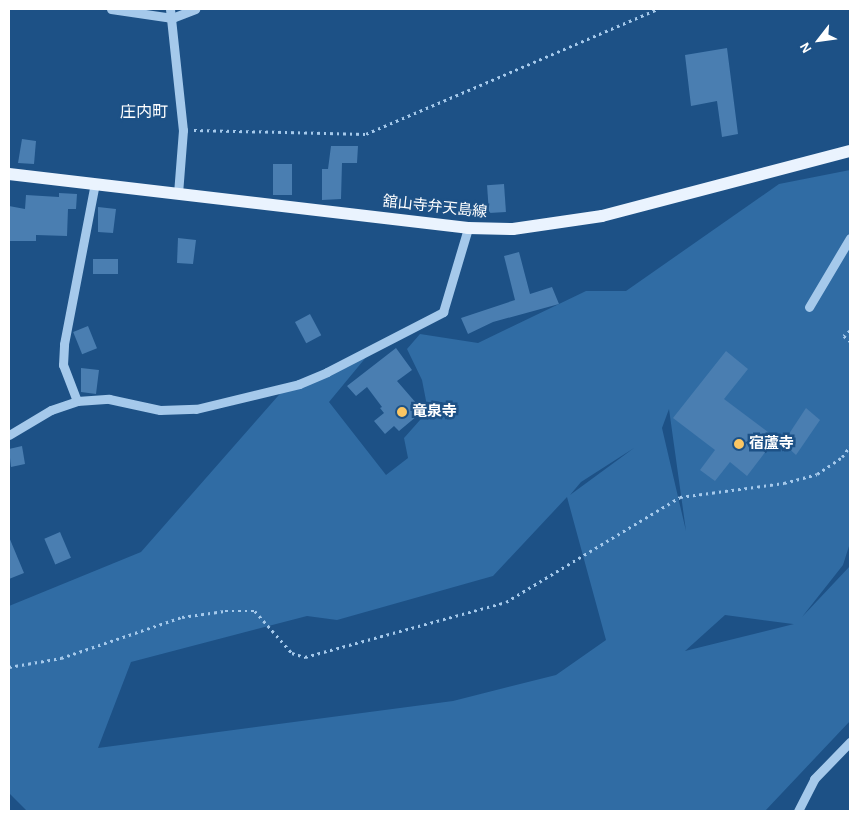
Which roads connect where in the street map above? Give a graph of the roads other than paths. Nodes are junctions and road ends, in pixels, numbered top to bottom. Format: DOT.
graph roads {
  1 [pos="111,9"];
  2 [pos="170,9"];
  3 [pos="195,9"];
  4 [pos="172,18"];
  5 [pos="850,151"];
  6 [pos="9,174"];
  7 [pos="95,183"];
  8 [pos="178,193"];
  9 [pos="468,228"];
  10 [pos="850,238"];
  11 [pos="809,308"];
  12 [pos="77,402"];
  13 [pos="9,435"];
  14 [pos="850,742"];
  15 [pos="798,811"];
  1 -- 4 [label="street"];
  2 -- 4 [label="street"];
  3 -- 4 [label="street"];
  4 -- 8 [label="street"];
  5 -- 9 [label="main road, 舘山寺弁天島線"];
  6 -- 7 [label="main road, 舘山寺弁天島線"];
  7 -- 8 [label="main road, 舘山寺弁天島線"];
  7 -- 12 [label="street"];
  8 -- 9 [label="main road, 舘山寺弁天島線"];
  9 -- 12 [label="street"];
  10 -- 11 [label="street"];
  12 -- 13 [label="street"];
  14 -- 15 [label="street"];
}
